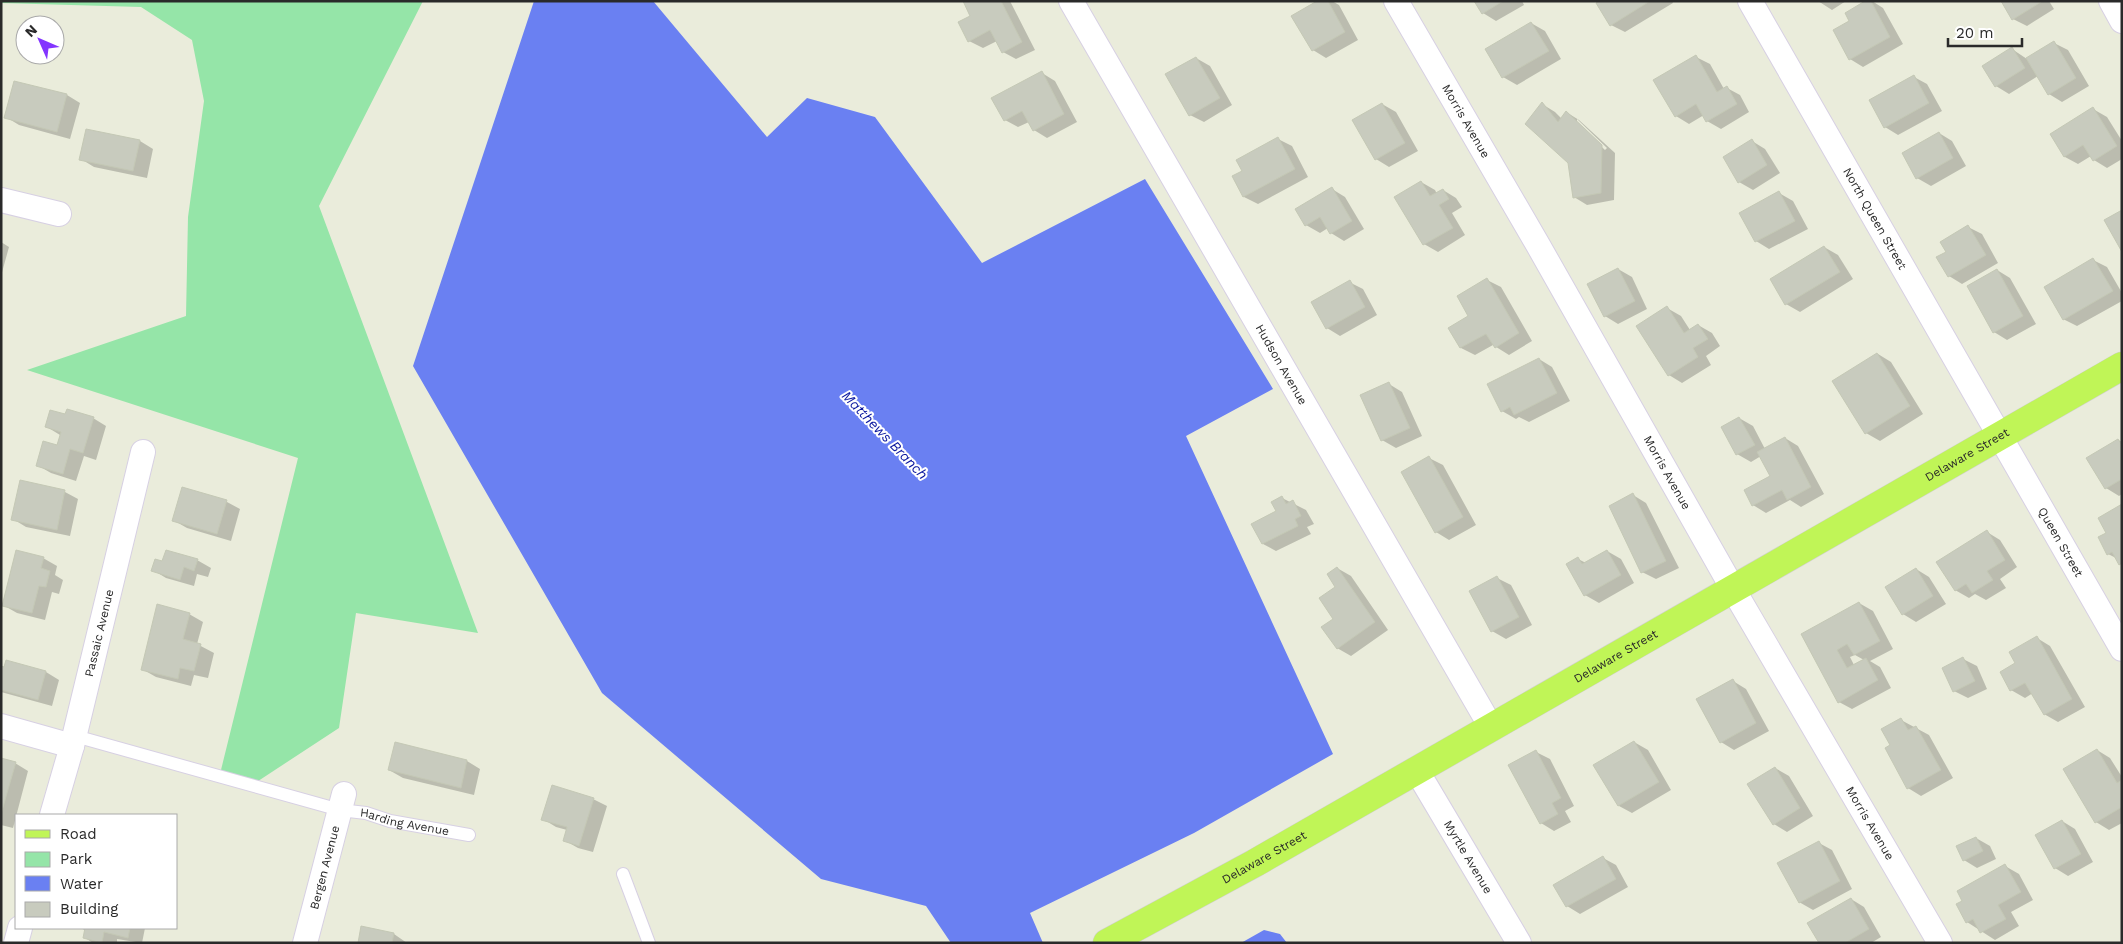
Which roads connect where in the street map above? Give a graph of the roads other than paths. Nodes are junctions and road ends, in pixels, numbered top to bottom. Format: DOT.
graph roads {
  1 [pos="1071,1"];
  2 [pos="1396,1"];
  3 [pos="1750,1"];
  4 [pos="2110,1"];
  5 [pos="2122,20"];
  6 [pos="1,200"];
  7 [pos="60,214"];
  8 [pos="2122,366"];
  9 [pos="1999,436"];
  10 [pos="143,452"];
  11 [pos="1733,589"];
  12 [pos="2122,649"];
  13 [pos="1,726"];
  14 [pos="1491,727"];
  15 [pos="74,741"];
  16 [pos="1417,771"];
  17 [pos="342,802"];
  18 [pos="52,814"];
  19 [pos="469,835"];
  20 [pos="623,874"];
  21 [pos="20,929"];
  22 [pos="16,943"];
  23 [pos="305,943"];
  24 [pos="649,943"];
  25 [pos="1107,943"];
  26 [pos="1519,943"];
  27 [pos="1940,943"];
  1 -- 14 [label="street, Hudson Avenue"];
  2 -- 11 [label="street, Morris Avenue"];
  3 -- 9 [label="street, North Queen Street"];
  4 -- 5 [label="street"];
  6 -- 7 [label="street"];
  8 -- 9 [label="main road, Delaware Street"];
  9 -- 11 [label="main road, Delaware Street"];
  9 -- 12 [label="street, Queen Street"];
  10 -- 15 [label="street, Passaic Avenue"];
  11 -- 14 [label="main road, Delaware Street"];
  11 -- 27 [label="street, Morris Avenue"];
  13 -- 15 [label="street"];
  14 -- 16 [label="main road, Delaware Street"];
  15 -- 17 [label="lane, Harding Avenue"];
  15 -- 18 [label="street, Passaic Avenue"];
  16 -- 25 [label="main road, Delaware Street"];
  16 -- 26 [label="street, Myrtle Avenue"];
  17 -- 19 [label="lane, Harding Avenue"];
  17 -- 23 [label="street, Bergen Avenue"];
  20 -- 24 [label="lane"];
  21 -- 22 [label="street"];
}
